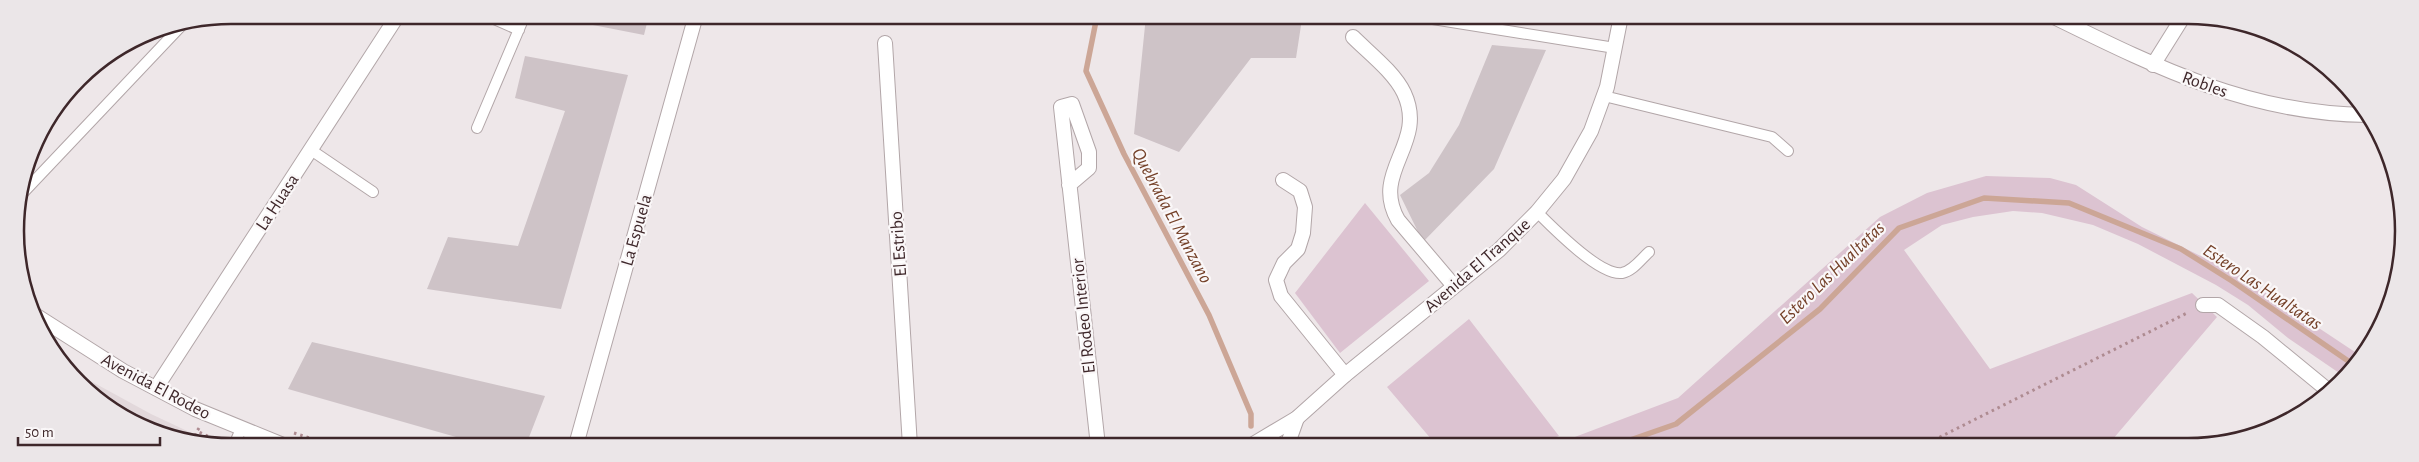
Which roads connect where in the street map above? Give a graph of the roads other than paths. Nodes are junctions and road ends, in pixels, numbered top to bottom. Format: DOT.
graph roads {
  1 [pos="392,24"];
  2 [pos="505,24"];
  3 [pos="521,24"];
  4 [pos="693,24"];
  5 [pos="1464,24"];
  6 [pos="1620,24"];
  7 [pos="2068,24"];
  8 [pos="2179,24"];
  9 [pos="519,30"];
  10 [pos="176,31"];
  11 [pos="1353,37"];
  12 [pos="885,43"];
  13 [pos="1616,48"];
  14 [pos="2153,65"];
  15 [pos="1604,96"];
  16 [pos="2358,114"];
  17 [pos="477,128"];
  18 [pos="311,150"];
  19 [pos="1788,151"];
  20 [pos="1283,180"];
  21 [pos="1069,185"];
  22 [pos="29,187"];
  23 [pos="373,192"];
  24 [pos="1537,212"];
  25 [pos="1649,252"];
  26 [pos="1454,286"];
  27 [pos="2204,305"];
  28 [pos="44,321"];
  29 [pos="1345,375"];
  30 [pos="2324,387"];
  31 [pos="156,388"];
  32 [pos="1297,418"];
  33 [pos="242,429"];
  34 [pos="238,438"];
  35 [pos="264,438"];
  36 [pos="578,438"];
  37 [pos="910,438"];
  38 [pos="1097,438"];
  39 [pos="1263,438"];
  40 [pos="1290,438"];
  1 -- 18 [label="street, La Huasa"];
  2 -- 9 [label="lane"];
  3 -- 9 [label="lane"];
  4 -- 36 [label="street, La Espuela"];
  5 -- 13 [label="lane"];
  6 -- 13 [label="street, Avenida El Tranque"];
  7 -- 14 [label="street, Robles"];
  8 -- 14 [label="street"];
  9 -- 17 [label="lane"];
  10 -- 22 [label="lane"];
  11 -- 26 [label="street"];
  12 -- 37 [label="street, El Estribo"];
  13 -- 15 [label="street, Avenida El Tranque"];
  14 -- 16 [label="street, Robles"];
  15 -- 19 [label="lane"];
  15 -- 24 [label="street, Avenida El Tranque"];
  18 -- 23 [label="lane"];
  18 -- 31 [label="street, La Huasa"];
  20 -- 29 [label="street"];
  21 -- 21 [label="street, El Rodeo Interior"];
  21 -- 38 [label="street, El Rodeo Interior"];
  24 -- 25 [label="lane"];
  24 -- 26 [label="street, Avenida El Tranque"];
  26 -- 29 [label="street, Avenida El Tranque"];
  27 -- 30 [label="street"];
  28 -- 31 [label="street, Avenida El Rodeo"];
  29 -- 32 [label="street, Avenida El Tranque"];
  31 -- 33 [label="street, Avenida El Rodeo"];
  32 -- 39 [label="street"];
  32 -- 40 [label="street, Avenida El Tranque"];
  33 -- 34 [label="lane"];
  33 -- 35 [label="street, Avenida El Rodeo"];
}
